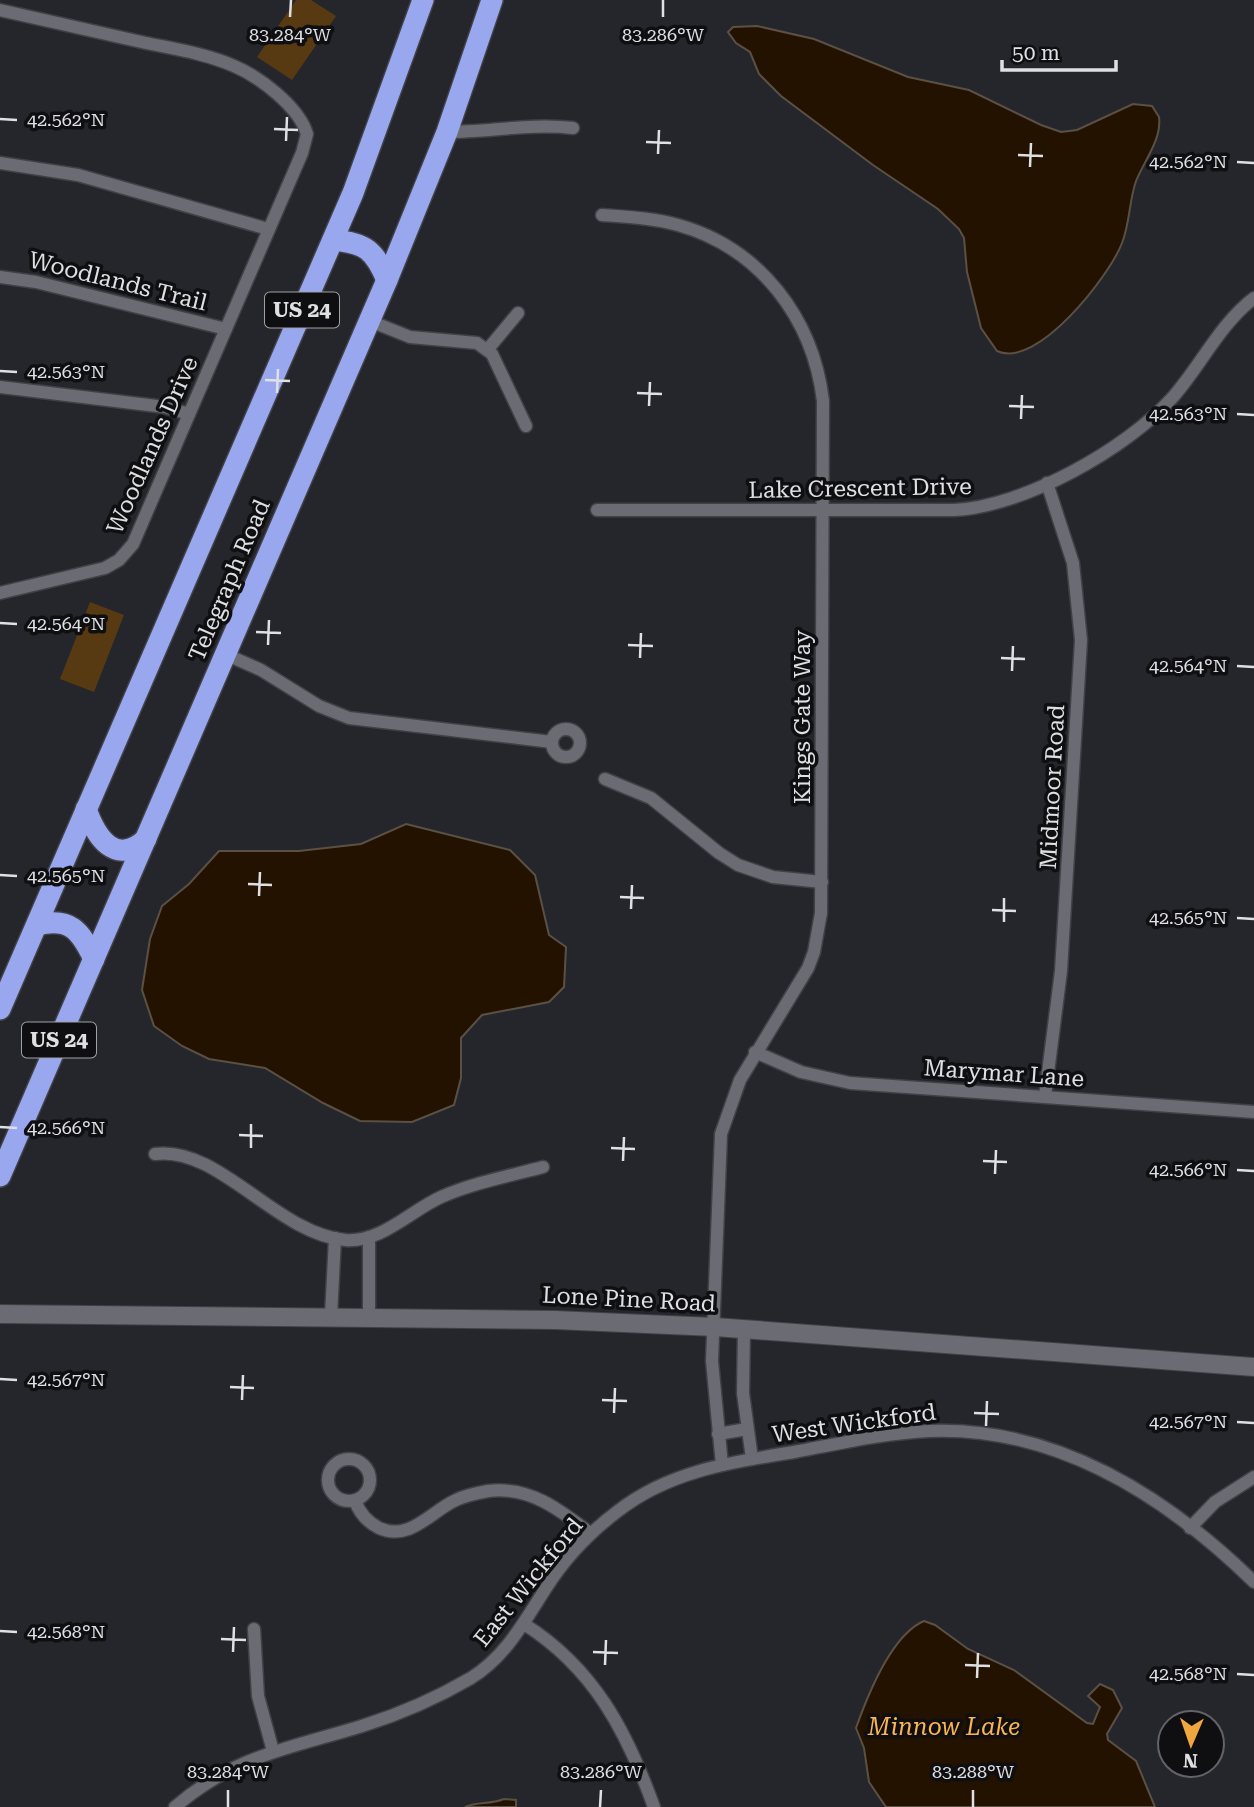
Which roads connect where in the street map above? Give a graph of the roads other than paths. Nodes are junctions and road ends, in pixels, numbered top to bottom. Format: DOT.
graph roads {
  1 [pos="423,0"];
  2 [pos="492,0"];
  3 [pos="0,10"];
  4 [pos="573,128"];
  5 [pos="447,132"];
  6 [pos="0,163"];
  7 [pos="602,215"];
  8 [pos="268,229"];
  9 [pos="333,240"];
  10 [pos="0,277"];
  11 [pos="387,280"];
  12 [pos="1254,298"];
  13 [pos="518,313"];
  14 [pos="370,321"];
  15 [pos="226,329"];
  16 [pos="488,349"];
  17 [pos="0,387"];
  18 [pos="189,414"];
  19 [pos="526,426"];
  20 [pos="1047,483"];
  21 [pos="597,510"];
  22 [pos="825,511"];
  23 [pos="0,593"];
  24 [pos="225,654"];
  25 [pos="552,742"];
  26 [pos="605,779"];
  27 [pos="86,809"];
  28 [pos="146,839"];
  29 [pos="822,882"];
  30 [pos="37,925"];
  31 [pos="94,958"];
  32 [pos="0,1009"];
  33 [pos="755,1052"];
  34 [pos="1045,1096"];
  35 [pos="1254,1112"];
  36 [pos="155,1154"];
  37 [pos="543,1167"];
  38 [pos="0,1176"];
  39 [pos="369,1237"];
  40 [pos="335,1238"];
  41 [pos="0,1314"];
  42 [pos="331,1316"];
  43 [pos="369,1316"];
  44 [pos="715,1327"];
  45 [pos="744,1329"];
  46 [pos="1254,1367"];
  47 [pos="747,1429"];
  48 [pos="718,1434"];
  49 [pos="752,1459"];
  50 [pos="722,1465"];
  51 [pos="1254,1477"];
  52 [pos="355,1501"];
  53 [pos="1190,1528"];
  54 [pos="590,1533"];
  55 [pos="1254,1583"];
  56 [pos="524,1624"];
  57 [pos="254,1629"];
  58 [pos="273,1751"];
  59 [pos="175,1807"];
  60 [pos="654,1807"];
  1 -- 9 [label="highway, Telegraph Road / US 24"];
  2 -- 5 [label="highway, Telegraph Road / US 24"];
  3 -- 8 [label="street, Woodlands Drive"];
  4 -- 5 [label="street"];
  5 -- 11 [label="highway, Telegraph Road / US 24"];
  6 -- 8 [label="street"];
  7 -- 22 [label="street, Kings Gate Way"];
  8 -- 15 [label="street, Woodlands Drive"];
  9 -- 11 [label="highway"];
  9 -- 27 [label="highway, Telegraph Road / US 24"];
  10 -- 15 [label="street, Woodlands Trail"];
  11 -- 14 [label="highway, Telegraph Road / US 24"];
  12 -- 20 [label="street, Lake Crescent Drive"];
  13 -- 16 [label="street"];
  14 -- 16 [label="street"];
  14 -- 24 [label="highway, Telegraph Road / US 24"];
  15 -- 18 [label="street, Woodlands Drive"];
  16 -- 19 [label="street"];
  17 -- 18 [label="street"];
  18 -- 23 [label="street, Woodlands Drive"];
  20 -- 22 [label="street, Lake Crescent Drive"];
  20 -- 34 [label="street, Midmoor Road"];
  21 -- 22 [label="street, Lake Crescent Drive"];
  22 -- 29 [label="street, Kings Gate Way"];
  24 -- 25 [label="street"];
  24 -- 28 [label="highway, Telegraph Road / US 24"];
  26 -- 29 [label="street"];
  27 -- 28 [label="highway"];
  27 -- 30 [label="highway, Telegraph Road / US 24"];
  28 -- 31 [label="highway, Telegraph Road / US 24"];
  29 -- 33 [label="street, Kings Gate Way"];
  30 -- 31 [label="highway"];
  30 -- 32 [label="highway, Telegraph Road / US 24"];
  31 -- 38 [label="highway, Telegraph Road / US 24"];
  33 -- 34 [label="street, Marymar Lane"];
  33 -- 44 [label="street, Kings Gate Way"];
  34 -- 35 [label="street, Marymar Lane"];
  36 -- 40 [label="street"];
  37 -- 39 [label="street"];
  39 -- 40 [label="street"];
  39 -- 43 [label="street"];
  40 -- 42 [label="street"];
  41 -- 42 [label="street, Lone Pine Road"];
  42 -- 43 [label="street, Lone Pine Road"];
  43 -- 44 [label="street, Lone Pine Road"];
  44 -- 45 [label="street, Lone Pine Road"];
  44 -- 48 [label="street"];
  45 -- 46 [label="street, Lone Pine Road"];
  45 -- 47 [label="street"];
  47 -- 48 [label="street"];
  47 -- 49 [label="street"];
  48 -- 50 [label="street"];
  49 -- 50 [label="street, East Wickford"];
  49 -- 53 [label="street, West Wickford"];
  50 -- 54 [label="street, East Wickford"];
  51 -- 53 [label="street"];
  52 -- 54 [label="street"];
  53 -- 55 [label="street, West Wickford"];
  54 -- 56 [label="street, East Wickford"];
  56 -- 58 [label="street, East Wickford"];
  56 -- 60 [label="street"];
  57 -- 58 [label="street"];
  58 -- 59 [label="street, East Wickford"];
}
